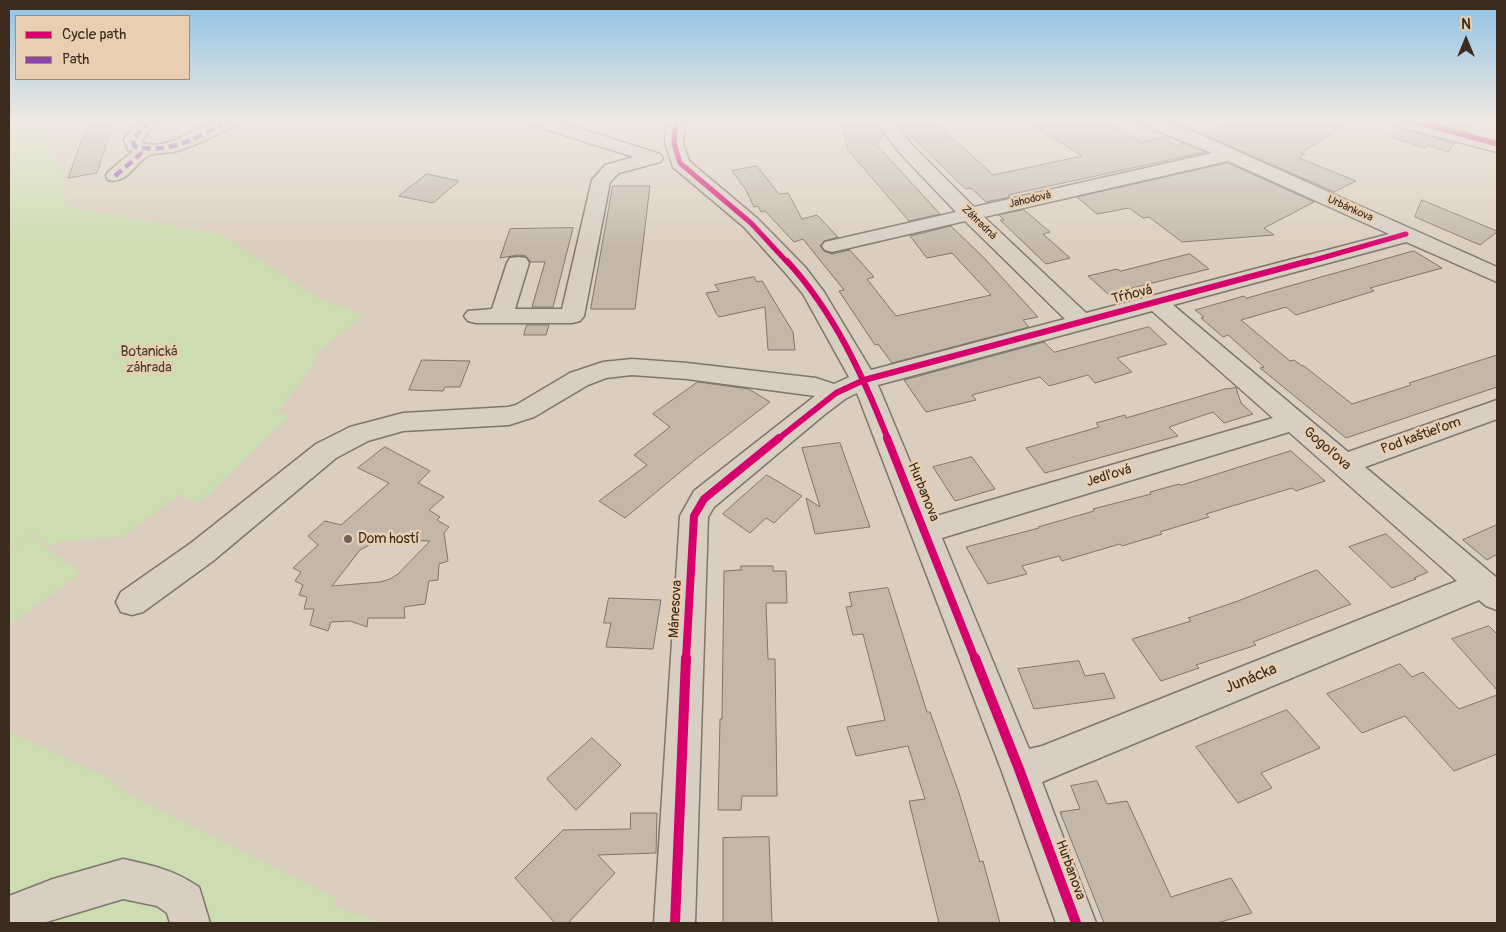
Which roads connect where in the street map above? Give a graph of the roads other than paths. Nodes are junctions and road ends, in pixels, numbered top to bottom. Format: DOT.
graph roads {
  1 [pos="129,163"];
  2 [pos="634,163"];
  3 [pos="680,163"];
  4 [pos="920,163"];
  5 [pos="1192,163"];
  6 [pos="1248,163"];
  7 [pos="115,176"];
  8 [pos="969,214"];
  9 [pos="1406,234"];
  10 [pos="832,246"];
  11 [pos="518,263"];
  12 [pos="1497,275"];
  13 [pos="1156,302"];
  14 [pos="476,316"];
  15 [pos="501,316"];
  16 [pos="1081,321"];
  17 [pos="850,387"];
  18 [pos="1497,409"];
  19 [pos="1294,420"];
  20 [pos="1344,464"];
  21 [pos="925,531"];
  22 [pos="1490,591"];
  23 [pos="132,602"];
  24 [pos="1019,769"];
  25 [pos="9,916"];
  26 [pos="190,923"];
  27 [pos="675,923"];
  28 [pos="1076,923"];
  1 -- 7 [label="street"];
  2 -- 15 [label="street"];
  3 -- 17 [label="street, Hurbanova"];
  4 -- 8 [label="street, Záhradná"];
  5 -- 8 [label="street, Jahodová"];
  6 -- 9 [label="street, Urbánkova"];
  8 -- 10 [label="street, Jahodová"];
  8 -- 16 [label="street, Záhradná"];
  9 -- 12 [label="street, Urbánkova"];
  9 -- 13 [label="street, Tŕňová"];
  11 -- 15 [label="street"];
  13 -- 16 [label="street, Tŕňová"];
  13 -- 19 [label="street, Gogoľova"];
  14 -- 15 [label="street"];
  16 -- 17 [label="street, Tŕňová"];
  17 -- 21 [label="street, Hurbanova"];
  17 -- 23 [label="street"];
  17 -- 27 [label="street, Mánesova"];
  18 -- 20 [label="street, Pod kaštieľom"];
  19 -- 20 [label="street, Gogoľova"];
  19 -- 21 [label="street, Jedľová"];
  20 -- 22 [label="street, Gogoľova"];
  21 -- 24 [label="street, Hurbanova"];
  22 -- 24 [label="street, Junácka"];
  24 -- 28 [label="street, Hurbanova"];
  25 -- 26 [label="street"];
}
